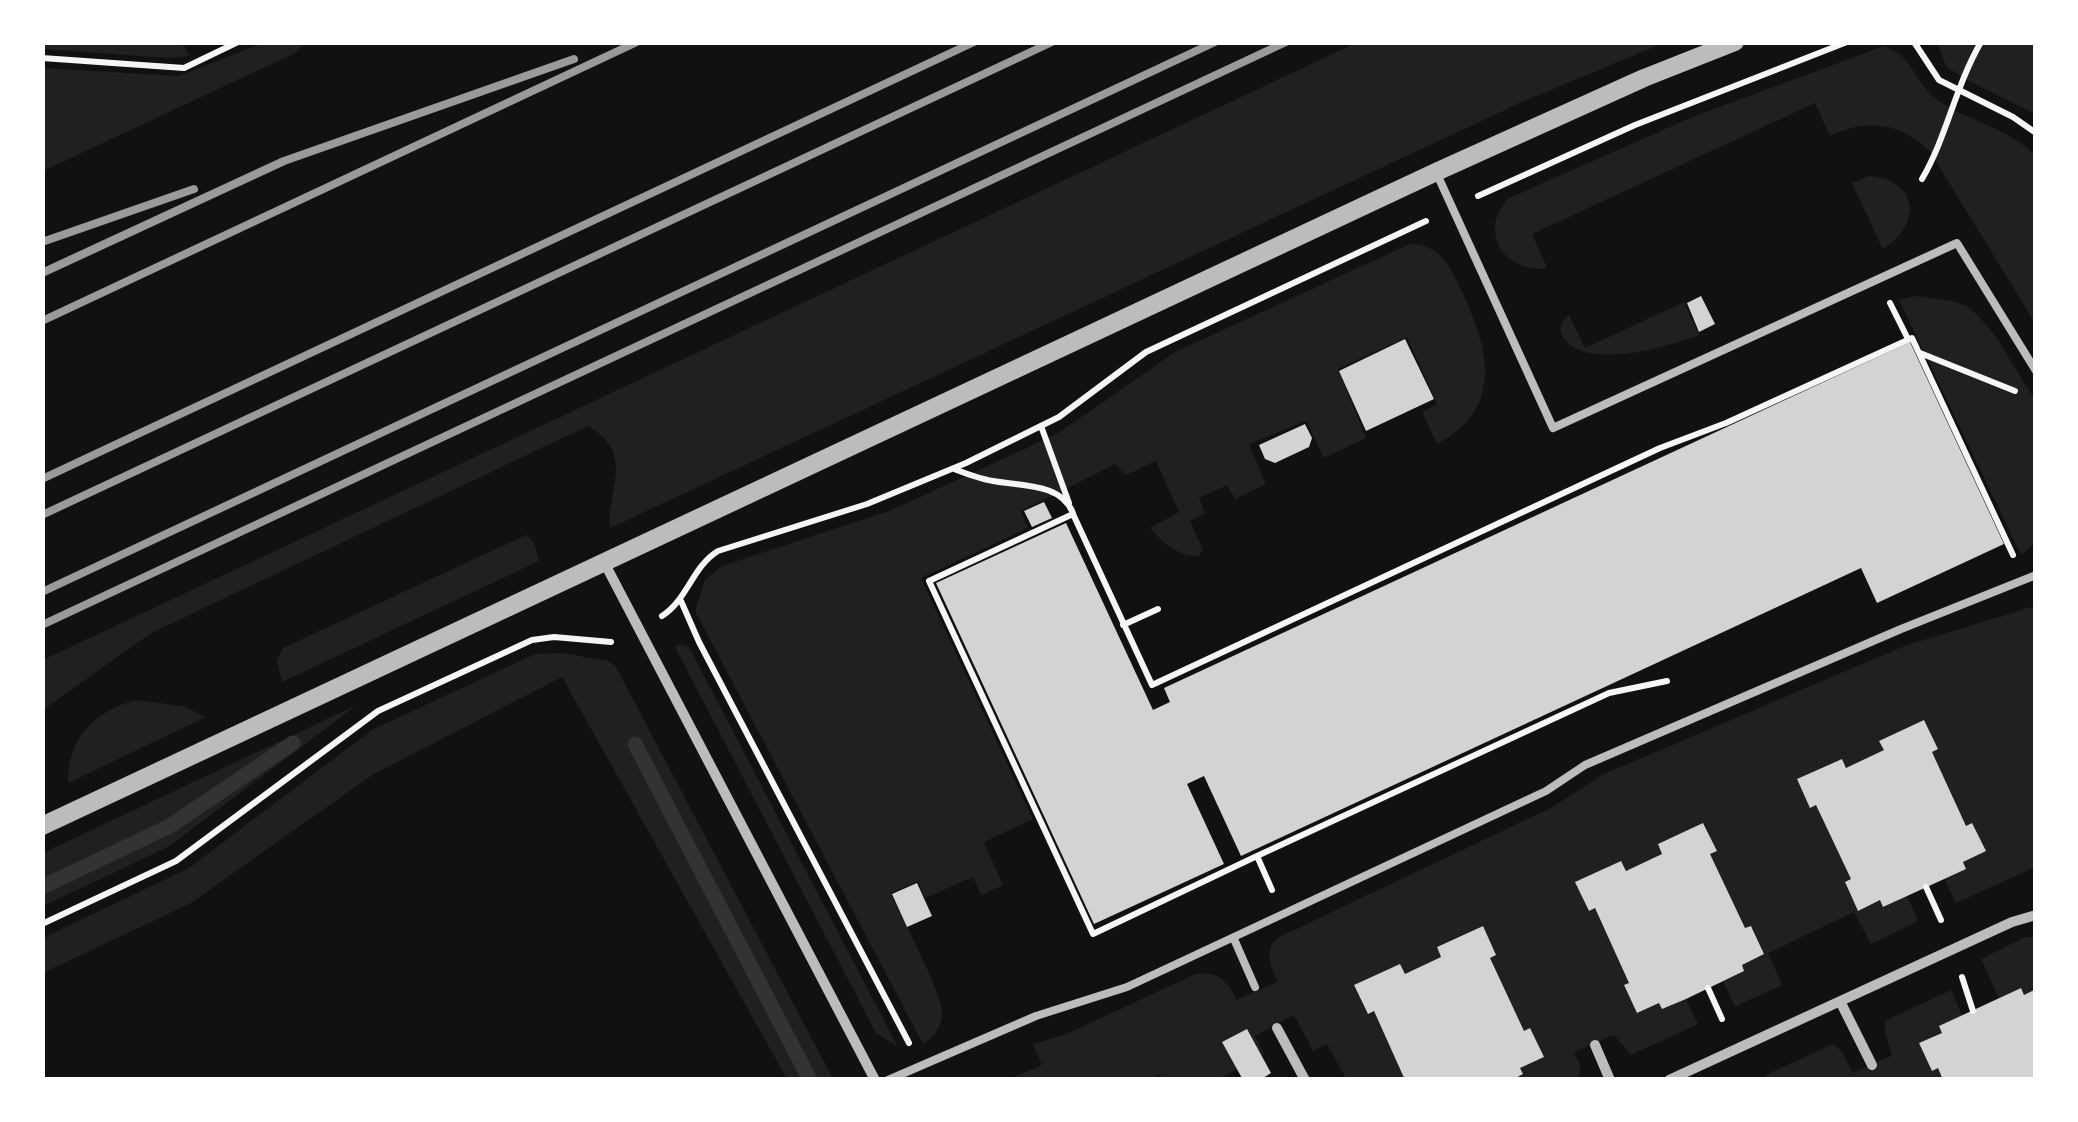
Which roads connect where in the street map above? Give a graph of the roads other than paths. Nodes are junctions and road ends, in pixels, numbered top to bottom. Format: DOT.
graph roads {
  1 [pos="1735,42"];
  2 [pos="1436,172"];
  3 [pos="2036,371"];
  4 [pos="604,562"];
  5 [pos="2036,576"];
  6 [pos="42,826"];
  7 [pos="2036,915"];
  8 [pos="1234,939"];
  9 [pos="1256,987"];
  10 [pos="1841,1003"];
  11 [pos="1278,1028"];
  12 [pos="1595,1045"];
  13 [pos="1872,1065"];
  14 [pos="876,1080"];
  15 [pos="888,1080"];
  16 [pos="1305,1080"];
  17 [pos="1610,1080"];
  18 [pos="1669,1080"];
  1 -- 2 [label="street"];
  2 -- 3 [label="lane"];
  2 -- 4 [label="street"];
  4 -- 6 [label="street"];
  4 -- 14 [label="street"];
  5 -- 8 [label="lane"];
  7 -- 10 [label="street"];
  8 -- 9 [label="lane"];
  8 -- 15 [label="lane"];
  10 -- 13 [label="street"];
  10 -- 18 [label="street"];
  11 -- 16 [label="street"];
  12 -- 17 [label="street"];
}
